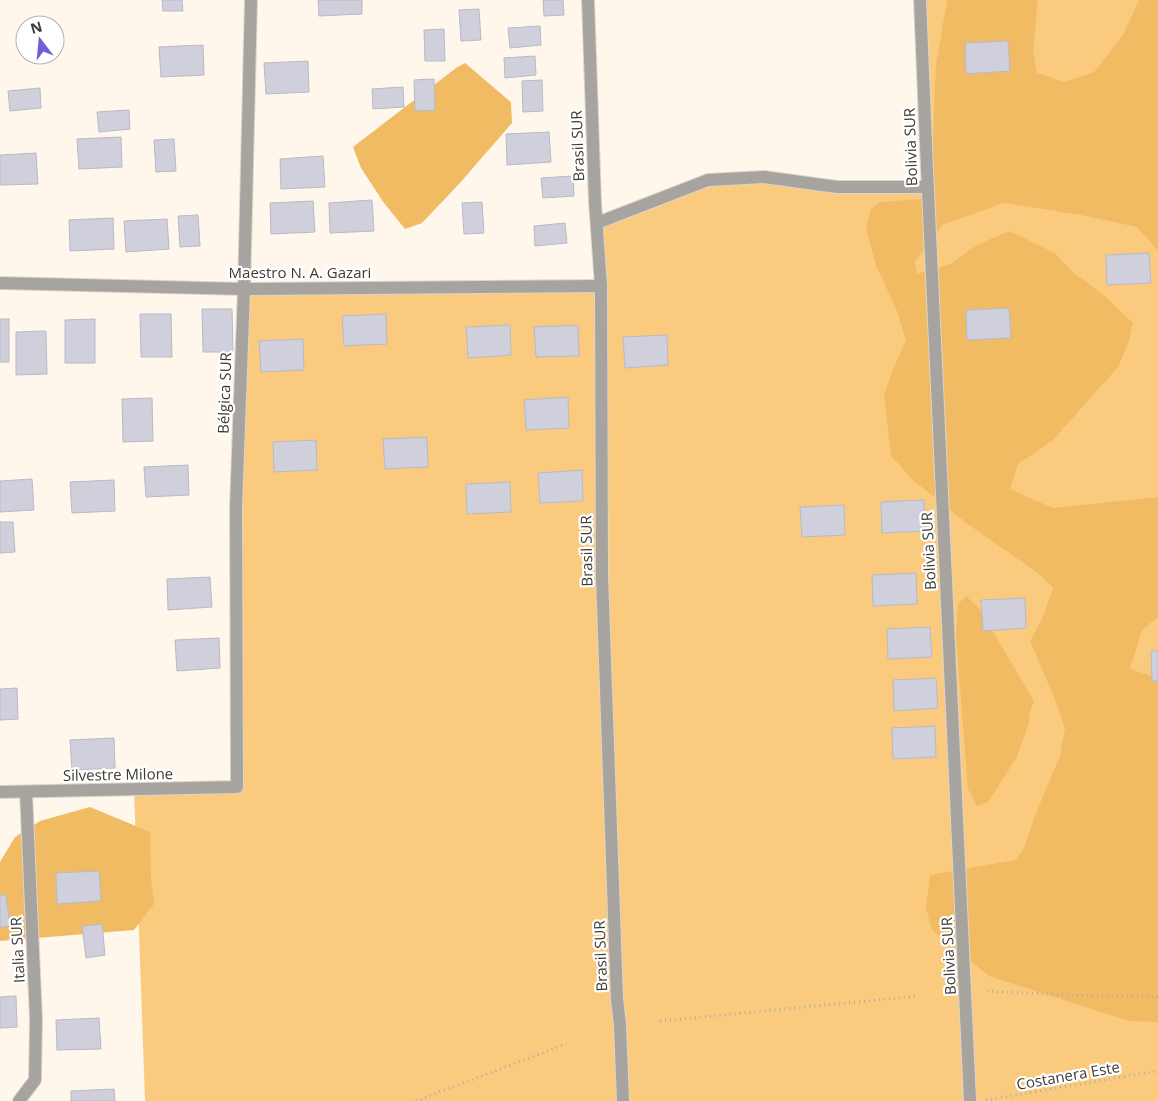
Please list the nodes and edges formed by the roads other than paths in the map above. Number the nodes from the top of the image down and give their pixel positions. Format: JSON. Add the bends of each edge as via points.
{"nodes":[{"id":1,"x":251,"y":0,"type":"edge"},
{"id":2,"x":588,"y":0,"type":"edge"},
{"id":3,"x":920,"y":0,"type":"edge"},
{"id":4,"x":928,"y":187,"type":"junction"},
{"id":5,"x":597,"y":223,"type":"junction"},
{"id":6,"x":0,"y":283,"type":"edge"},
{"id":7,"x":601,"y":286,"type":"junction"},
{"id":8,"x":244,"y":289,"type":"junction"},
{"id":9,"x":237,"y":787,"type":"joint"},
{"id":10,"x":0,"y":792,"type":"edge"},
{"id":11,"x":26,"y":792,"type":"junction"},
{"id":12,"x":19,"y":1101,"type":"edge"},
{"id":13,"x":623,"y":1101,"type":"edge"},
{"id":14,"x":970,"y":1101,"type":"edge"}],
"edges":[{"from":1,"to":8,"type":"street","name":"Bélgica SUR"},
{"from":2,"to":5,"type":"street","name":"Brasil SUR"},
{"from":3,"to":4,"type":"street","name":"Bolivia SUR"},
{"from":4,"to":5,"type":"street","via":[[837,187],[764,177],[708,180]]},
{"from":4,"to":14,"type":"street","name":"Bolivia SUR"},
{"from":5,"to":7,"type":"street","name":"Brasil SUR"},
{"from":6,"to":8,"type":"street","name":"Maestro N. A. Gazari"},
{"from":7,"to":8,"type":"street","name":"Maestro N. A. Gazari"},
{"from":7,"to":13,"type":"street","name":"Brasil SUR","via":[[602,576]]},
{"from":8,"to":9,"type":"street","name":"Bélgica SUR","via":[[236,507]]},
{"from":9,"to":11,"type":"street","name":"Silvestre Milone"},
{"from":10,"to":11,"type":"street","name":"Silvestre Milone"},
{"from":11,"to":12,"type":"street","name":"Italia SUR","via":[[36,1018],[35,1080]]}]}
